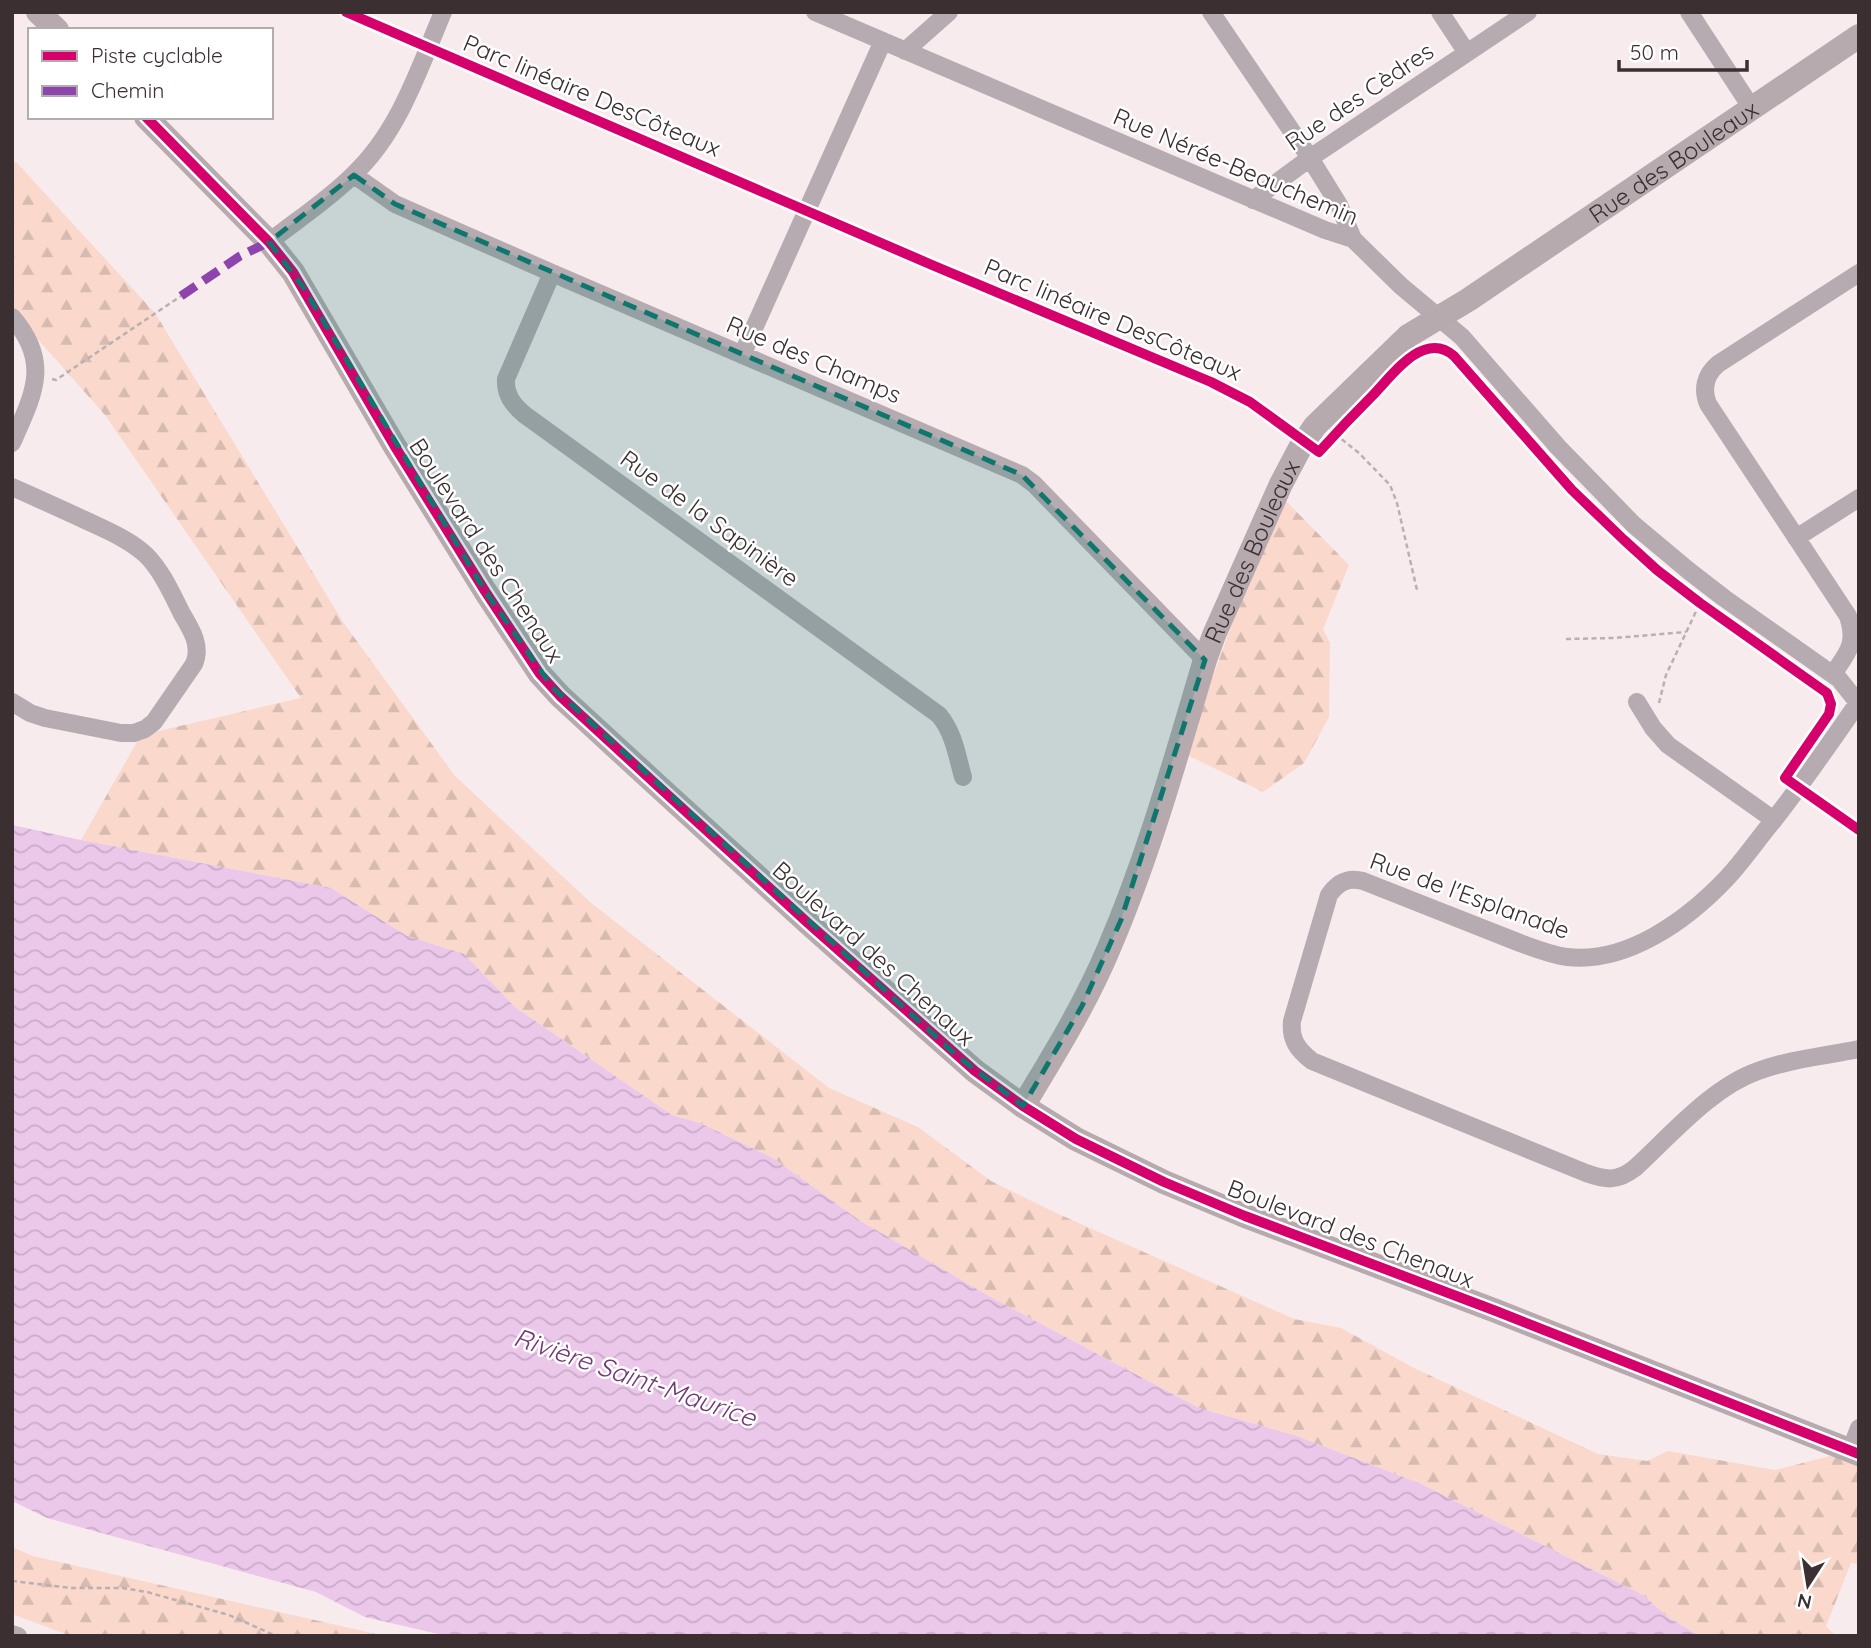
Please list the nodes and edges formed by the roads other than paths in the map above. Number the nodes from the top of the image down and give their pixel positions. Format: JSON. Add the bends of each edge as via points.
{"nodes":[{"id":1,"x":38,"y":12,"type":"edge"},
{"id":2,"x":443,"y":12,"type":"edge"},
{"id":3,"x":815,"y":12,"type":"edge"},
{"id":4,"x":949,"y":12,"type":"edge"},
{"id":5,"x":1210,"y":12,"type":"edge"},
{"id":6,"x":1440,"y":12,"type":"edge"},
{"id":7,"x":1528,"y":12,"type":"edge"},
{"id":8,"x":1689,"y":12,"type":"edge"},
{"id":9,"x":55,"y":28,"type":"edge"},
{"id":10,"x":1859,"y":36,"type":"edge"},
{"id":11,"x":883,"y":41,"type":"junction"},
{"id":12,"x":905,"y":51,"type":"junction"},
{"id":13,"x":1467,"y":53,"type":"junction"},
{"id":14,"x":1751,"y":107,"type":"junction"},
{"id":15,"x":148,"y":119,"type":"edge"},
{"id":16,"x":1310,"y":159,"type":"junction"},
{"id":17,"x":354,"y":175,"type":"junction"},
{"id":18,"x":1253,"y":200,"type":"junction"},
{"id":19,"x":1353,"y":239,"type":"junction"},
{"id":20,"x":269,"y":242,"type":"junction"},
{"id":21,"x":552,"y":273,"type":"junction"},
{"id":22,"x":1859,"y":273,"type":"edge"},
{"id":23,"x":12,"y":317,"type":"edge"},
{"id":24,"x":1438,"y":318,"type":"junction"},
{"id":25,"x":742,"y":355,"type":"junction"},
{"id":26,"x":12,"y":443,"type":"edge"},
{"id":27,"x":12,"y":487,"type":"edge"},
{"id":28,"x":1859,"y":498,"type":"edge"},
{"id":29,"x":1797,"y":538,"type":"junction"},
{"id":30,"x":1205,"y":660,"type":"junction"},
{"id":31,"x":1833,"y":674,"type":"junction"},
{"id":32,"x":12,"y":702,"type":"edge"},
{"id":33,"x":1637,"y":702,"type":"dead end"},
{"id":34,"x":1858,"y":704,"type":"edge"},
{"id":35,"x":963,"y":777,"type":"dead end"},
{"id":36,"x":1773,"y":820,"type":"junction"},
{"id":37,"x":1859,"y":1049,"type":"edge"},
{"id":38,"x":1023,"y":1106,"type":"junction"},
{"id":39,"x":1856,"y":1444,"type":"edge"},
{"id":40,"x":12,"y":1634,"type":"edge"},
{"id":41,"x":18,"y":1636,"type":"edge"}],
"edges":[{"from":1,"to":9,"type":"street"},
{"from":2,"to":17,"type":"street","via":[[397,117]]},
{"from":3,"to":11,"type":"street","name":"Rue Nérée-Beauchemin"},
{"from":4,"to":12,"type":"street"},
{"from":5,"to":16,"type":"street"},
{"from":6,"to":13,"type":"street"},
{"from":7,"to":13,"type":"street","name":"Rue des Cèdres"},
{"from":8,"to":14,"type":"street"},
{"from":10,"to":14,"type":"street","name":"Rue des Bouleaux"},
{"from":11,"to":12,"type":"street","name":"Rue Nérée-Beauchemin"},
{"from":11,"to":25,"type":"street"},
{"from":12,"to":18,"type":"street","name":"Rue Nérée-Beauchemin"},
{"from":13,"to":16,"type":"street","name":"Rue des Cèdres"},
{"from":14,"to":24,"type":"street","name":"Rue des Bouleaux"},
{"from":15,"to":20,"type":"street","name":"Boulevard des Chenaux"},
{"from":16,"to":18,"type":"street","name":"Rue des Cèdres"},
{"from":16,"to":19,"type":"street","via":[[1342,209]]},
{"from":17,"to":20,"type":"street"},
{"from":17,"to":21,"type":"street","name":"Rue des Champs","via":[[395,204]]},
{"from":18,"to":19,"type":"street","name":"Rue Nérée-Beauchemin"},
{"from":19,"to":24,"type":"street","name":"Rue Nérée-Beauchemin"},
{"from":20,"to":38,"type":"street","name":"Boulevard des Chenaux","via":[[303,287],[394,445],[546,681],[948,1048]]},
{"from":21,"to":25,"type":"street","name":"Rue des Champs"},
{"from":21,"to":35,"type":"street","name":"Rue de la Sapinière","via":[[506,379],[507,393],[517,408],[939,715],[951,734]]},
{"from":22,"to":29,"type":"street","via":[[1718,364],[1706,380],[1709,404]]},
{"from":23,"to":26,"type":"street","via":[[32,348],[36,368],[33,394]]},
{"from":24,"to":30,"type":"street","name":"Rue des Bouleaux","via":[[1399,343],[1324,416],[1304,442],[1281,484]]},
{"from":24,"to":31,"type":"street","name":"Rue Nérée-Beauchemin","via":[[1469,344],[1558,447],[1634,525],[1724,598]]},
{"from":25,"to":30,"type":"street","name":"Rue des Champs","via":[[1029,479]]},
{"from":27,"to":32,"type":"street","via":[[113,533],[146,555],[187,622],[197,653],[156,720],[141,731],[121,733],[45,718]]},
{"from":28,"to":29,"type":"street"},
{"from":29,"to":31,"type":"street","via":[[1852,627],[1851,646]]},
{"from":30,"to":38,"type":"street","name":"Rue des Bouleaux","via":[[1121,920],[1082,1006]]},
{"from":31,"to":34,"type":"street","name":"Rue Nérée-Beauchemin"},
{"from":33,"to":36,"type":"street","via":[[1668,745]]},
{"from":34,"to":36,"type":"street","name":"Rue de l'Esplanade"},
{"from":36,"to":37,"type":"street","name":"Rue de l'Esplanade","via":[[1727,878],[1682,918],[1631,947],[1591,957],[1546,952],[1354,878],[1339,883],[1329,895],[1292,1021],[1293,1039],[1304,1054],[1322,1065],[1608,1179],[1635,1168],[1706,1102],[1741,1078],[1772,1066]]},
{"from":38,"to":39,"type":"street","name":"Boulevard des Chenaux","via":[[1098,1152],[1258,1221]]},
{"from":40,"to":41,"type":"street"}]}
